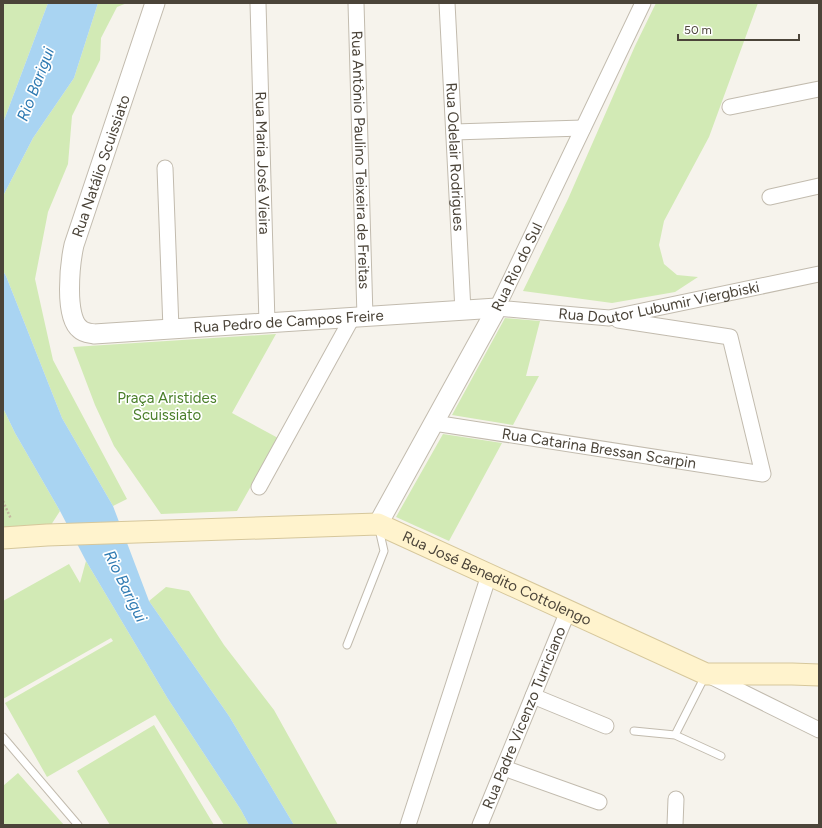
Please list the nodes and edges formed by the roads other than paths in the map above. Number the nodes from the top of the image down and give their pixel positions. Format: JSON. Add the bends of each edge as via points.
{"nodes":[{"id":1,"x":156,"y":3,"type":"edge"},
{"id":2,"x":258,"y":3,"type":"edge"},
{"id":3,"x":356,"y":3,"type":"edge"},
{"id":4,"x":447,"y":3,"type":"edge"},
{"id":5,"x":643,"y":3,"type":"edge"},
{"id":6,"x":819,"y":89,"type":"edge"},
{"id":7,"x":730,"y":107,"type":"dead end"},
{"id":8,"x":583,"y":128,"type":"junction"},
{"id":9,"x":454,"y":132,"type":"junction"},
{"id":10,"x":165,"y":168,"type":"dead end"},
{"id":11,"x":819,"y":186,"type":"edge"},
{"id":12,"x":770,"y":197,"type":"dead end"},
{"id":13,"x":819,"y":274,"type":"edge"},
{"id":14,"x":497,"y":308,"type":"junction"},
{"id":15,"x":463,"y":310,"type":"junction"},
{"id":16,"x":358,"y":317,"type":"junction"},
{"id":17,"x":609,"y":318,"type":"junction"},
{"id":18,"x":267,"y":323,"type":"junction"},
{"id":19,"x":171,"y":329,"type":"junction"},
{"id":20,"x":80,"y":330,"type":"joint"},
{"id":21,"x":434,"y":423,"type":"junction"},
{"id":22,"x":259,"y":487,"type":"dead end"},
{"id":23,"x":378,"y":524,"type":"junction"},
{"id":24,"x":3,"y":538,"type":"edge"},
{"id":25,"x":489,"y":575,"type":"junction"},
{"id":26,"x":568,"y":611,"type":"junction"},
{"id":27,"x":347,"y":645,"type":"dead end"},
{"id":28,"x":706,"y":674,"type":"junction"},
{"id":29,"x":819,"y":675,"type":"edge"},
{"id":30,"x":533,"y":696,"type":"junction"},
{"id":31,"x":606,"y":726,"type":"dead end"},
{"id":32,"x":819,"y":730,"type":"edge"},
{"id":33,"x":634,"y":731,"type":"dead end"},
{"id":34,"x":675,"y":735,"type":"junction"},
{"id":35,"x":3,"y":737,"type":"edge"},
{"id":36,"x":721,"y":756,"type":"dead end"},
{"id":37,"x":504,"y":768,"type":"junction"},
{"id":38,"x":676,"y":799,"type":"dead end"},
{"id":39,"x":599,"y":802,"type":"dead end"},
{"id":40,"x":78,"y":825,"type":"edge"},
{"id":41,"x":408,"y":825,"type":"edge"},
{"id":42,"x":480,"y":825,"type":"edge"},
{"id":43,"x":675,"y":825,"type":"edge"}],
"edges":[{"from":1,"to":20,"type":"street","name":"Rua Natálio Scuissiato","via":[[74,245],[70,265],[70,290],[74,322]]},
{"from":2,"to":18,"type":"street","name":"Rua Maria José Vieira"},
{"from":3,"to":16,"type":"street","name":"Rua Antônio Paulino Teixeira de Freitas"},
{"from":4,"to":9,"type":"street","name":"Rua Odelair Rodrigues"},
{"from":5,"to":8,"type":"street","name":"Rua Rio do Sul"},
{"from":6,"to":7,"type":"street"},
{"from":8,"to":9,"type":"street"},
{"from":8,"to":14,"type":"street","name":"Rua Rio do Sul"},
{"from":9,"to":15,"type":"street","name":"Rua Odelair Rodrigues"},
{"from":10,"to":19,"type":"street"},
{"from":11,"to":12,"type":"street"},
{"from":13,"to":17,"type":"street","name":"Rua Doutor Lubumir Viergbiski"},
{"from":14,"to":15,"type":"street","name":"Rua Pedro de Campos Freire"},
{"from":14,"to":17,"type":"street","name":"Rua Doutor Lubumir Viergbiski"},
{"from":14,"to":21,"type":"street","name":"Rua Rio do Sul"},
{"from":15,"to":16,"type":"street","name":"Rua Pedro de Campos Freire"},
{"from":16,"to":18,"type":"street","name":"Rua Pedro de Campos Freire"},
{"from":16,"to":22,"type":"street"},
{"from":17,"to":21,"type":"street","name":"Rua Catarina Bressan Scarpin","via":[[730,337],[763,474]]},
{"from":18,"to":19,"type":"street","name":"Rua Pedro de Campos Freire"},
{"from":19,"to":20,"type":"street","name":"Rua Pedro de Campos Freire","via":[[94,334]]},
{"from":21,"to":23,"type":"street","name":"Rua Rio do Sul"},
{"from":23,"to":24,"type":"main road","name":"Rua José Benedito Cottolengo"},
{"from":23,"to":25,"type":"main road","name":"Rua José Benedito Cottolengo"},
{"from":23,"to":27,"type":"lane","via":[[384,551]]},
{"from":25,"to":26,"type":"main road","name":"Rua José Benedito Cottolengo"},
{"from":25,"to":41,"type":"street"},
{"from":26,"to":28,"type":"main road","name":"Rua José Benedito Cottolengo"},
{"from":26,"to":30,"type":"street","name":"Rua Padre Vicenzo Turriciano"},
{"from":28,"to":29,"type":"main road","name":"Rua José Benedito Cottolengo"},
{"from":28,"to":32,"type":"street"},
{"from":28,"to":34,"type":"lane"},
{"from":30,"to":31,"type":"street"},
{"from":30,"to":37,"type":"street","name":"Rua Padre Vicenzo Turriciano"},
{"from":33,"to":34,"type":"lane"},
{"from":34,"to":36,"type":"lane"},
{"from":35,"to":40,"type":"lane"},
{"from":37,"to":39,"type":"street"},
{"from":37,"to":42,"type":"street","name":"Rua Padre Vicenzo Turriciano"},
{"from":38,"to":43,"type":"street"}]}
